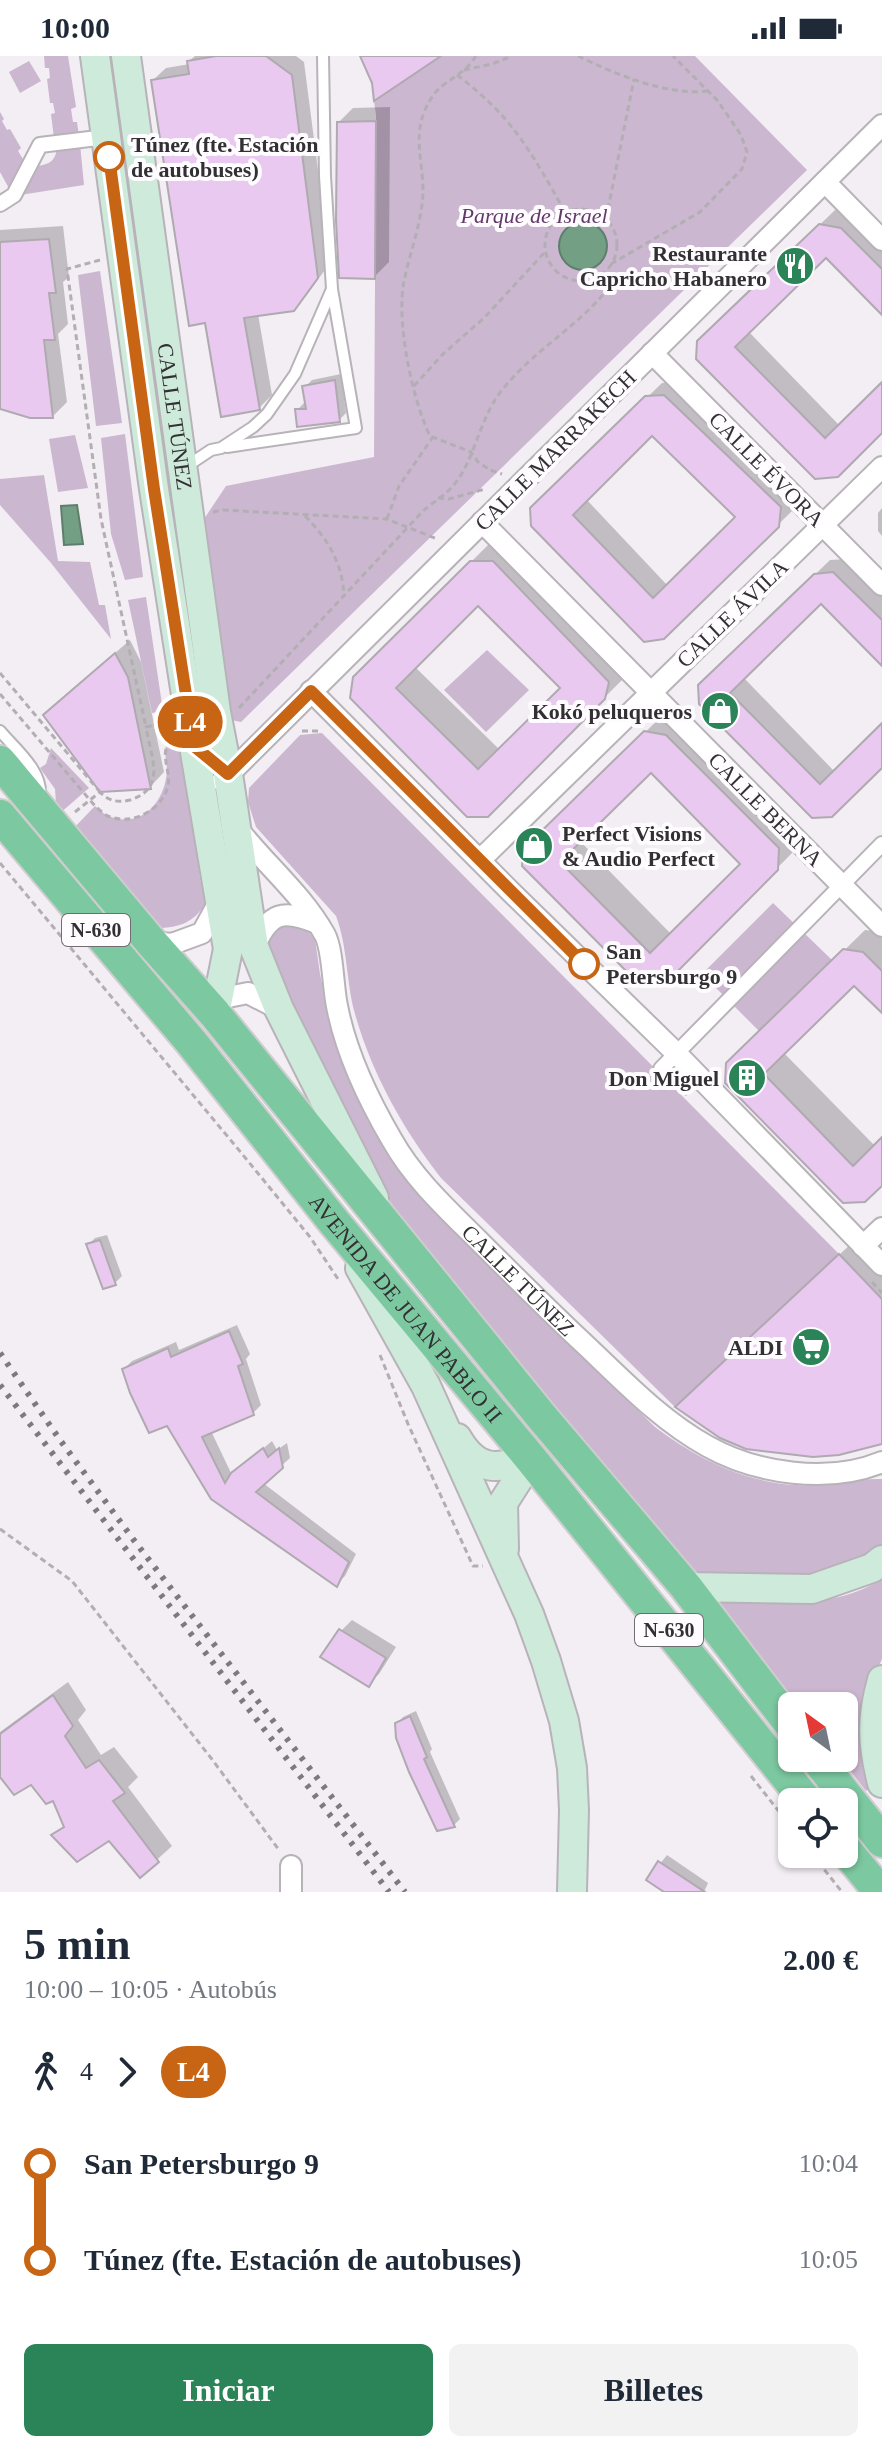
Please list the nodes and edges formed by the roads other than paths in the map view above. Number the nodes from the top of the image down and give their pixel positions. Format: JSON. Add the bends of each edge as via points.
{"nodes":[{"id":1,"x":323,"y":56,"type":"edge"},
{"id":2,"x":126,"y":57,"type":"edge"},
{"id":3,"x":95,"y":59,"type":"edge"},
{"id":4,"x":882,"y":125,"type":"edge"},
{"id":5,"x":106,"y":137,"type":"junction"},
{"id":6,"x":825,"y":182,"type":"junction"},
{"id":7,"x":0,"y":204,"type":"edge"},
{"id":8,"x":882,"y":240,"type":"edge"},
{"id":9,"x":332,"y":289,"type":"junction"},
{"id":10,"x":652,"y":353,"type":"junction"},
{"id":11,"x":221,"y":448,"type":"junction"},
{"id":12,"x":882,"y":467,"type":"edge"},
{"id":13,"x":182,"y":470,"type":"junction"},
{"id":14,"x":154,"y":489,"type":"junction"},
{"id":15,"x":482,"y":522,"type":"junction"},
{"id":16,"x":823,"y":525,"type":"junction"},
{"id":17,"x":882,"y":585,"type":"edge"},
{"id":18,"x":311,"y":691,"type":"junction"},
{"id":19,"x":651,"y":693,"type":"junction"},
{"id":20,"x":203,"y":715,"type":"junction"},
{"id":21,"x":0,"y":731,"type":"edge"},
{"id":22,"x":194,"y":746,"type":"junction"},
{"id":23,"x":0,"y":762,"type":"edge"},
{"id":24,"x":228,"y":774,"type":"junction"},
{"id":25,"x":205,"y":812,"type":"junction"},
{"id":26,"x":0,"y":816,"type":"edge"},
{"id":27,"x":47,"y":818,"type":"junction"},
{"id":28,"x":234,"y":825,"type":"junction"},
{"id":29,"x":882,"y":844,"type":"edge"},
{"id":30,"x":480,"y":860,"type":"junction"},
{"id":31,"x":841,"y":885,"type":"junction"},
{"id":32,"x":219,"y":902,"type":"junction"},
{"id":33,"x":317,"y":923,"type":"junction"},
{"id":34,"x":882,"y":926,"type":"edge"},
{"id":35,"x":151,"y":942,"type":"junction"},
{"id":36,"x":254,"y":947,"type":"junction"},
{"id":37,"x":217,"y":1006,"type":"junction"},
{"id":38,"x":279,"y":1009,"type":"junction"},
{"id":39,"x":192,"y":1043,"type":"junction"},
{"id":40,"x":676,"y":1053,"type":"junction"},
{"id":41,"x":661,"y":1069,"type":"road end"},
{"id":42,"x":334,"y":1222,"type":"junction"},
{"id":43,"x":389,"y":1227,"type":"junction"},
{"id":44,"x":882,"y":1228,"type":"edge"},
{"id":45,"x":863,"y":1246,"type":"junction"},
{"id":46,"x":873,"y":1269,"type":"edge"},
{"id":47,"x":426,"y":1386,"type":"junction"},
{"id":48,"x":541,"y":1416,"type":"junction"},
{"id":49,"x":531,"y":1459,"type":"junction"},
{"id":50,"x":878,"y":1466,"type":"edge"},
{"id":51,"x":882,"y":1560,"type":"edge"},
{"id":52,"x":504,"y":1562,"type":"junction"},
{"id":53,"x":686,"y":1587,"type":"junction"},
{"id":54,"x":882,"y":1680,"type":"edge"},
{"id":55,"x":778,"y":1708,"type":"edge"},
{"id":56,"x":827,"y":1772,"type":"edge"},
{"id":57,"x":882,"y":1783,"type":"edge"},
{"id":58,"x":796,"y":1788,"type":"edge"},
{"id":59,"x":882,"y":1841,"type":"edge"},
{"id":60,"x":858,"y":1865,"type":"edge"},
{"id":61,"x":291,"y":1866,"type":"road end"},
{"id":62,"x":291,"y":1892,"type":"edge"},
{"id":63,"x":572,"y":1892,"type":"edge"},
{"id":64,"x":880,"y":1892,"type":"edge"}],
"edges":[{"from":1,"to":9,"type":"lane"},
{"from":2,"to":3,"type":"street","name":"CALLE TÚNEZ"},
{"from":2,"to":13,"type":"main road","name":"CALLE TÚNEZ"},
{"from":3,"to":5,"type":"main road","name":"CALLE TÚNEZ"},
{"from":4,"to":6,"type":"street","name":"CALLE MARRAKECH"},
{"from":5,"to":7,"type":"street","via":[[40,145],[14,195]]},
{"from":5,"to":14,"type":"main road","name":"CALLE TÚNEZ"},
{"from":6,"to":8,"type":"street"},
{"from":6,"to":10,"type":"street","name":"CALLE MARRAKECH"},
{"from":9,"to":11,"type":"lane","via":[[295,374],[267,414]]},
{"from":9,"to":11,"type":"lane","via":[[356,428]]},
{"from":10,"to":15,"type":"street","name":"CALLE MARRAKECH"},
{"from":10,"to":16,"type":"street","name":"CALLE ÉVORA"},
{"from":11,"to":13,"type":"lane"},
{"from":12,"to":16,"type":"street","name":"CALLE ÁVILA"},
{"from":13,"to":14,"type":"street"},
{"from":13,"to":20,"type":"main road","name":"CALLE TÚNEZ"},
{"from":14,"to":20,"type":"main road","name":"CALLE TÚNEZ"},
{"from":15,"to":18,"type":"street","name":"CALLE MARRAKECH"},
{"from":15,"to":19,"type":"street","name":"CALLE BERNA"},
{"from":16,"to":17,"type":"street","name":"CALLE ÉVORA"},
{"from":16,"to":19,"type":"street","name":"CALLE ÁVILA"},
{"from":18,"to":24,"type":"street","name":"CALLE MARRAKECH"},
{"from":18,"to":30,"type":"street"},
{"from":19,"to":30,"type":"street","name":"CALLE ÁVILA"},
{"from":19,"to":31,"type":"street","name":"CALLE BERNA"},
{"from":20,"to":22,"type":"main road","name":"CALLE TÚNEZ"},
{"from":20,"to":24,"type":"main road","name":"CALLE TÚNEZ"},
{"from":21,"to":27,"type":"lane","via":[[38,777]]},
{"from":22,"to":24,"type":"street"},
{"from":22,"to":25,"type":"main road","name":"CALLE TÚNEZ"},
{"from":23,"to":27,"type":"highway","name":"AVENIDA DE JUAN PABLO II","number":"N-630"},
{"from":24,"to":25,"type":"street","via":[[212,792]]},
{"from":24,"to":28,"type":"main road","name":"CALLE TÚNEZ"},
{"from":25,"to":32,"type":"main road","name":"CALLE TÚNEZ"},
{"from":26,"to":39,"type":"highway","name":"AVENIDA DE JUAN PABLO II","number":"N-630"},
{"from":27,"to":35,"type":"highway","name":"AVENIDA DE JUAN PABLO II","number":"N-630"},
{"from":28,"to":33,"type":"street","name":"CALLE TÚNEZ","via":[[304,900]]},
{"from":28,"to":36,"type":"main road","name":"CALLE TÚNEZ"},
{"from":29,"to":31,"type":"street"},
{"from":30,"to":40,"type":"street"},
{"from":31,"to":34,"type":"street","name":"CALLE BERNA"},
{"from":31,"to":40,"type":"street"},
{"from":32,"to":35,"type":"street","via":[[202,933],[172,944]]},
{"from":32,"to":37,"type":"main road","name":"CALLE TÚNEZ","via":[[228,949]]},
{"from":33,"to":36,"type":"street","via":[[279,916],[264,924]]},
{"from":33,"to":50,"type":"street","name":"CALLE TÚNEZ","via":[[327,938],[347,1043],[393,1143],[434,1196],[540,1302],[663,1417],[709,1447],[769,1470],[830,1475]]},
{"from":35,"to":37,"type":"highway","name":"AVENIDA DE JUAN PABLO II","number":"N-630"},
{"from":36,"to":38,"type":"main road","name":"CALLE TÚNEZ"},
{"from":37,"to":38,"type":"street","via":[[248,993]]},
{"from":37,"to":39,"type":"highway"},
{"from":37,"to":43,"type":"highway","name":"AVENIDA DE JUAN PABLO II","number":"N-630"},
{"from":38,"to":43,"type":"main road","name":"CALLE TÚNEZ"},
{"from":39,"to":42,"type":"highway","name":"AVENIDA DE JUAN PABLO II","number":"N-630"},
{"from":40,"to":41,"type":"street"},
{"from":40,"to":45,"type":"street"},
{"from":42,"to":47,"type":"main road"},
{"from":42,"to":49,"type":"highway","name":"AVENIDA DE JUAN PABLO II","number":"N-630"},
{"from":43,"to":48,"type":"highway","name":"AVENIDA DE JUAN PABLO II","number":"N-630"},
{"from":44,"to":45,"type":"street"},
{"from":45,"to":46,"type":"street"},
{"from":47,"to":49,"type":"main road","via":[[471,1458],[489,1467]]},
{"from":47,"to":52,"type":"main road"},
{"from":48,"to":49,"type":"highway"},
{"from":48,"to":53,"type":"highway","name":"AVENIDA DE JUAN PABLO II","number":"N-630"},
{"from":49,"to":52,"type":"main road","via":[[503,1503]]},
{"from":49,"to":58,"type":"highway","name":"AVENIDA DE JUAN PABLO II","number":"N-630"},
{"from":51,"to":53,"type":"main road","via":[[812,1589]]},
{"from":52,"to":63,"type":"main road","via":[[529,1614],[569,1744]]},
{"from":53,"to":55,"type":"highway","name":"AVENIDA DE JUAN PABLO II","number":"N-630"},
{"from":54,"to":57,"type":"main road","via":[[872,1736]]},
{"from":56,"to":59,"type":"highway"},
{"from":60,"to":64,"type":"highway"},
{"from":61,"to":62,"type":"street"}]}
